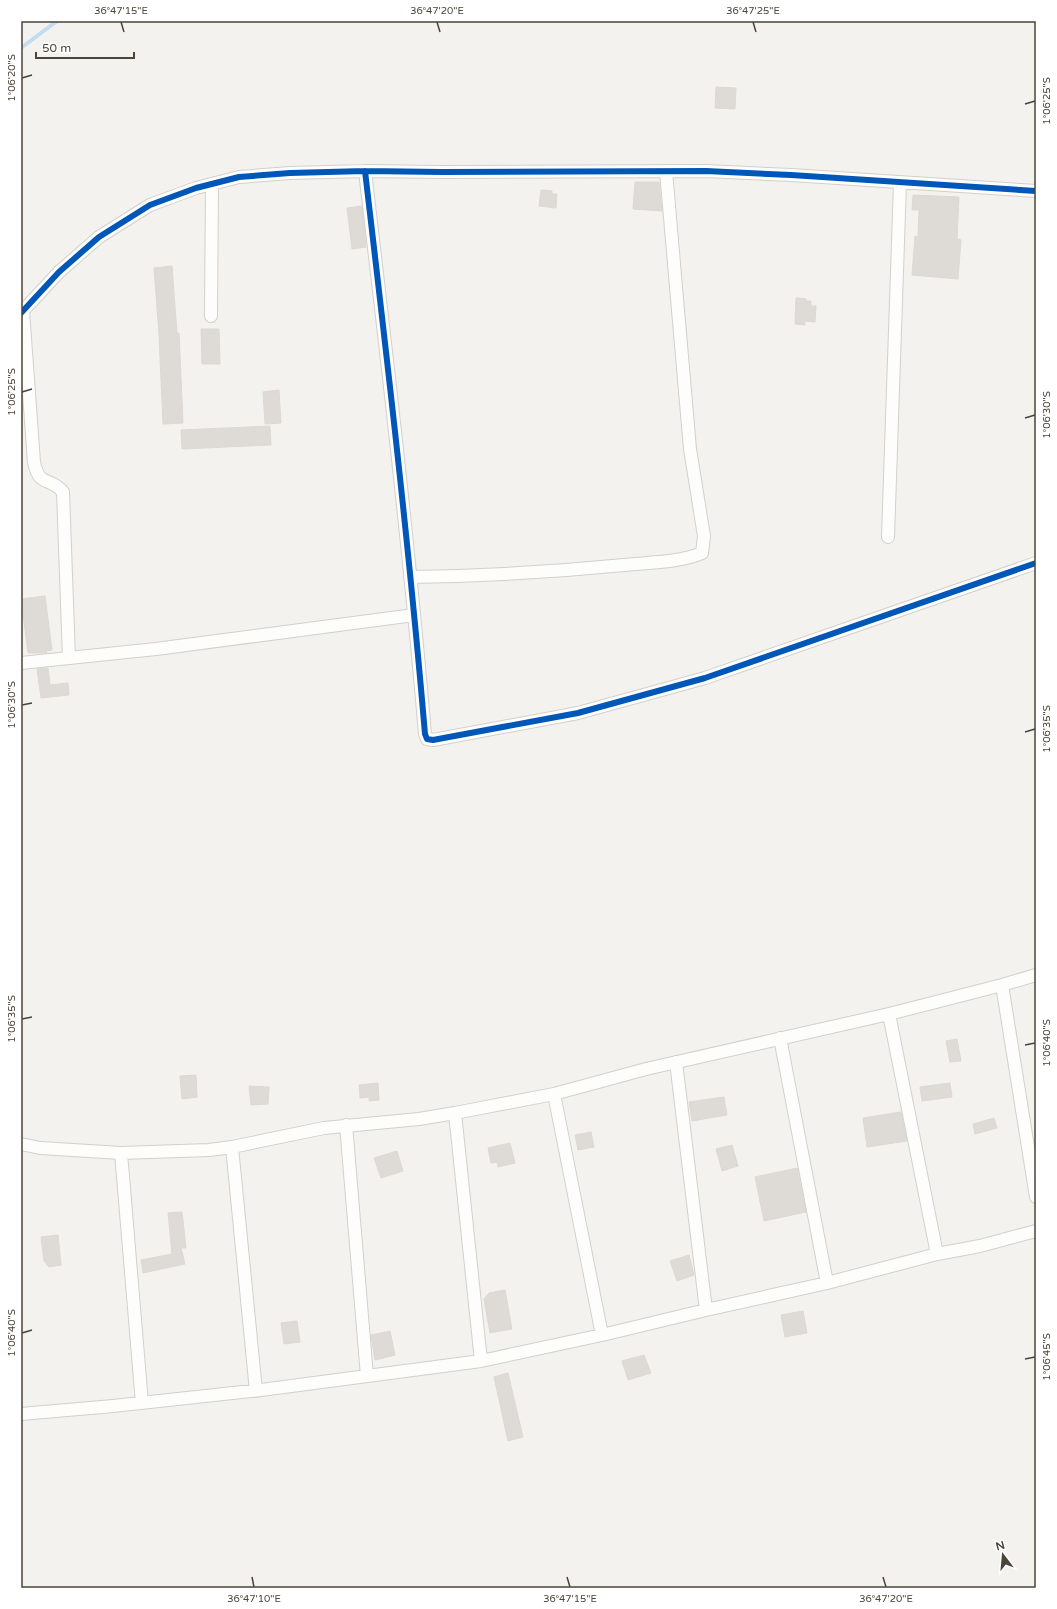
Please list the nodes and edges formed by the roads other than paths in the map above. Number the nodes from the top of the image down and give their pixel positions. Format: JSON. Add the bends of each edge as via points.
{"nodes":[{"id":1,"x":365,"y":171,"type":"junction"},
{"id":2,"x":666,"y":171,"type":"junction"},
{"id":3,"x":900,"y":183,"type":"junction"},
{"id":4,"x":212,"y":184,"type":"junction"},
{"id":5,"x":1036,"y":191,"type":"edge"},
{"id":6,"x":22,"y":312,"type":"edge"},
{"id":7,"x":211,"y":316,"type":"dead end"},
{"id":8,"x":888,"y":537,"type":"dead end"},
{"id":9,"x":1036,"y":563,"type":"edge"},
{"id":10,"x":410,"y":577,"type":"junction"},
{"id":11,"x":414,"y":615,"type":"junction"},
{"id":12,"x":69,"y":658,"type":"junction"},
{"id":13,"x":21,"y":663,"type":"edge"},
{"id":14,"x":1036,"y":975,"type":"edge"},
{"id":15,"x":1002,"y":985,"type":"junction"},
{"id":16,"x":889,"y":1014,"type":"junction"},
{"id":17,"x":780,"y":1038,"type":"junction"},
{"id":18,"x":676,"y":1062,"type":"junction"},
{"id":19,"x":554,"y":1094,"type":"junction"},
{"id":20,"x":455,"y":1113,"type":"junction"},
{"id":21,"x":346,"y":1125,"type":"junction"},
{"id":22,"x":21,"y":1144,"type":"edge"},
{"id":23,"x":232,"y":1147,"type":"junction"},
{"id":24,"x":121,"y":1154,"type":"junction"},
{"id":25,"x":1036,"y":1197,"type":"edge"},
{"id":26,"x":1036,"y":1231,"type":"edge"},
{"id":27,"x":937,"y":1254,"type":"junction"},
{"id":28,"x":827,"y":1283,"type":"junction"},
{"id":29,"x":706,"y":1310,"type":"junction"},
{"id":30,"x":602,"y":1336,"type":"junction"},
{"id":31,"x":481,"y":1361,"type":"junction"},
{"id":32,"x":367,"y":1376,"type":"junction"},
{"id":33,"x":256,"y":1391,"type":"junction"},
{"id":34,"x":142,"y":1403,"type":"junction"},
{"id":35,"x":21,"y":1414,"type":"edge"}],
"edges":[{"from":1,"to":2,"type":"street"},
{"from":1,"to":4,"type":"street","via":[[239,177]]},
{"from":1,"to":10,"type":"street"},
{"from":2,"to":3,"type":"street","via":[[706,171]]},
{"from":2,"to":10,"type":"street","via":[[690,449],[704,536],[702,553],[688,559],[610,566]]},
{"from":3,"to":5,"type":"street"},
{"from":3,"to":8,"type":"street"},
{"from":4,"to":6,"type":"street","via":[[150,205],[99,237],[59,272]]},
{"from":4,"to":7,"type":"street"},
{"from":6,"to":12,"type":"street","via":[[36,472],[42,480],[58,485],[63,492]]},
{"from":9,"to":11,"type":"street","via":[[705,678],[578,713],[434,740],[427,739],[425,734]]},
{"from":10,"to":11,"type":"street"},
{"from":11,"to":12,"type":"street"},
{"from":12,"to":13,"type":"street"},
{"from":14,"to":15,"type":"street"},
{"from":15,"to":16,"type":"street"},
{"from":15,"to":25,"type":"street"},
{"from":16,"to":17,"type":"street"},
{"from":16,"to":27,"type":"street"},
{"from":17,"to":18,"type":"street"},
{"from":17,"to":28,"type":"street"},
{"from":18,"to":19,"type":"street"},
{"from":18,"to":29,"type":"street"},
{"from":19,"to":20,"type":"street"},
{"from":19,"to":30,"type":"street"},
{"from":20,"to":21,"type":"street","via":[[419,1119]]},
{"from":20,"to":31,"type":"street"},
{"from":21,"to":23,"type":"street"},
{"from":21,"to":32,"type":"street"},
{"from":22,"to":24,"type":"street","via":[[40,1148]]},
{"from":23,"to":24,"type":"street"},
{"from":23,"to":33,"type":"street"},
{"from":24,"to":34,"type":"street"},
{"from":26,"to":27,"type":"street"},
{"from":27,"to":28,"type":"street"},
{"from":28,"to":29,"type":"street"},
{"from":29,"to":30,"type":"street"},
{"from":30,"to":31,"type":"street"},
{"from":31,"to":32,"type":"street"},
{"from":32,"to":33,"type":"street"},
{"from":33,"to":34,"type":"street"},
{"from":34,"to":35,"type":"street"}]}
